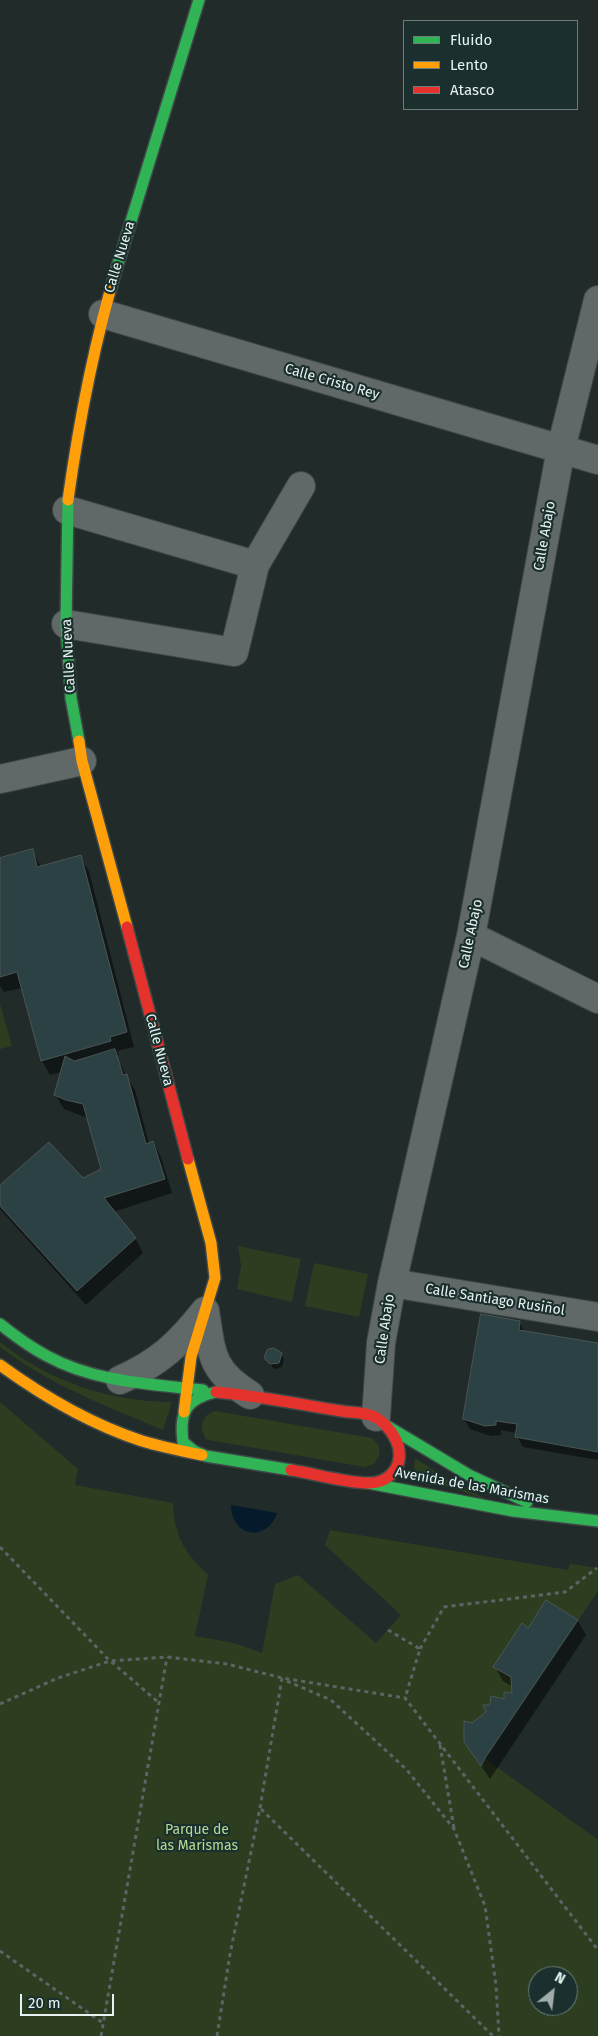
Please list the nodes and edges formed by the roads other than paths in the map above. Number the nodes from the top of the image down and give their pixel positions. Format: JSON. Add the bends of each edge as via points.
{"nodes":[{"id":1,"x":199,"y":0,"type":"edge"},
{"id":2,"x":598,"y":300,"type":"edge"},
{"id":3,"x":102,"y":314,"type":"junction"},
{"id":4,"x":561,"y":449,"type":"junction"},
{"id":5,"x":598,"y":460,"type":"edge"},
{"id":6,"x":301,"y":486,"type":"dead end"},
{"id":7,"x":67,"y":510,"type":"junction"},
{"id":8,"x":255,"y":564,"type":"junction"},
{"id":9,"x":66,"y":624,"type":"junction"},
{"id":10,"x":82,"y":761,"type":"junction"},
{"id":11,"x":0,"y":779,"type":"edge"},
{"id":12,"x":471,"y":936,"type":"junction"},
{"id":13,"x":598,"y":999,"type":"edge"},
{"id":14,"x":392,"y":1283,"type":"junction"},
{"id":15,"x":205,"y":1311,"type":"junction"},
{"id":16,"x":598,"y":1317,"type":"edge"},
{"id":17,"x":0,"y":1324,"type":"edge"},
{"id":18,"x":0,"y":1364,"type":"edge"},
{"id":19,"x":120,"y":1380,"type":"junction"},
{"id":20,"x":186,"y":1388,"type":"junction"},
{"id":21,"x":216,"y":1392,"type":"junction"},
{"id":22,"x":250,"y":1395,"type":"junction"},
{"id":23,"x":184,"y":1412,"type":"junction"},
{"id":24,"x":382,"y":1422,"type":"junction"},
{"id":25,"x":206,"y":1456,"type":"junction"},
{"id":26,"x":368,"y":1483,"type":"junction"},
{"id":27,"x":571,"y":1517,"type":"junction"},
{"id":28,"x":598,"y":1521,"type":"edge"}],
"edges":[{"from":1,"to":3,"type":"street","name":"Calle Nueva"},
{"from":2,"to":4,"type":"street","name":"Calle Abajo"},
{"from":3,"to":4,"type":"street","name":"Calle Cristo Rey"},
{"from":3,"to":7,"type":"street","name":"Calle Nueva","via":[[75,450]]},
{"from":4,"to":5,"type":"street","name":"Calle Cristo Rey"},
{"from":4,"to":12,"type":"street","name":"Calle Abajo"},
{"from":6,"to":8,"type":"street"},
{"from":7,"to":8,"type":"street"},
{"from":7,"to":9,"type":"street","name":"Calle Nueva"},
{"from":8,"to":9,"type":"street","via":[[234,652]]},
{"from":9,"to":10,"type":"street","name":"Calle Nueva","via":[[71,698]]},
{"from":10,"to":11,"type":"street"},
{"from":10,"to":15,"type":"street","name":"Calle Nueva","via":[[211,1243],[215,1278]]},
{"from":12,"to":13,"type":"street"},
{"from":12,"to":14,"type":"street","name":"Calle Abajo"},
{"from":14,"to":16,"type":"street","name":"Calle Santiago Rusiñol"},
{"from":14,"to":24,"type":"street","name":"Calle Abajo","via":[[381,1343]]},
{"from":15,"to":19,"type":"street","name":"Calle Nueva","via":[[164,1356]]},
{"from":15,"to":20,"type":"street","name":"Calle Nueva","via":[[191,1357]]},
{"from":15,"to":22,"type":"street","name":"Calle Nueva","via":[[219,1367],[232,1384]]},
{"from":17,"to":19,"type":"street","via":[[56,1362],[82,1372]]},
{"from":18,"to":25,"type":"street","via":[[54,1402],[98,1424],[135,1439]]},
{"from":19,"to":20,"type":"street"},
{"from":20,"to":21,"type":"street"},
{"from":20,"to":23,"type":"street","name":"Calle Nueva"},
{"from":21,"to":22,"type":"street"},
{"from":21,"to":23,"type":"street","via":[[196,1398]]},
{"from":22,"to":24,"type":"street"},
{"from":23,"to":25,"type":"street","name":"Calle Nueva","via":[[181,1422],[184,1442]]},
{"from":24,"to":26,"type":"street","via":[[398,1443],[400,1462],[385,1479]]},
{"from":24,"to":27,"type":"street","name":"Avenida de las Marismas","via":[[500,1491]]},
{"from":25,"to":26,"type":"street","name":"Avenida de las Marismas"},
{"from":26,"to":27,"type":"street","name":"Avenida de las Marismas","via":[[513,1511]]},
{"from":27,"to":28,"type":"street","name":"Avenida de las Marismas"}]}
